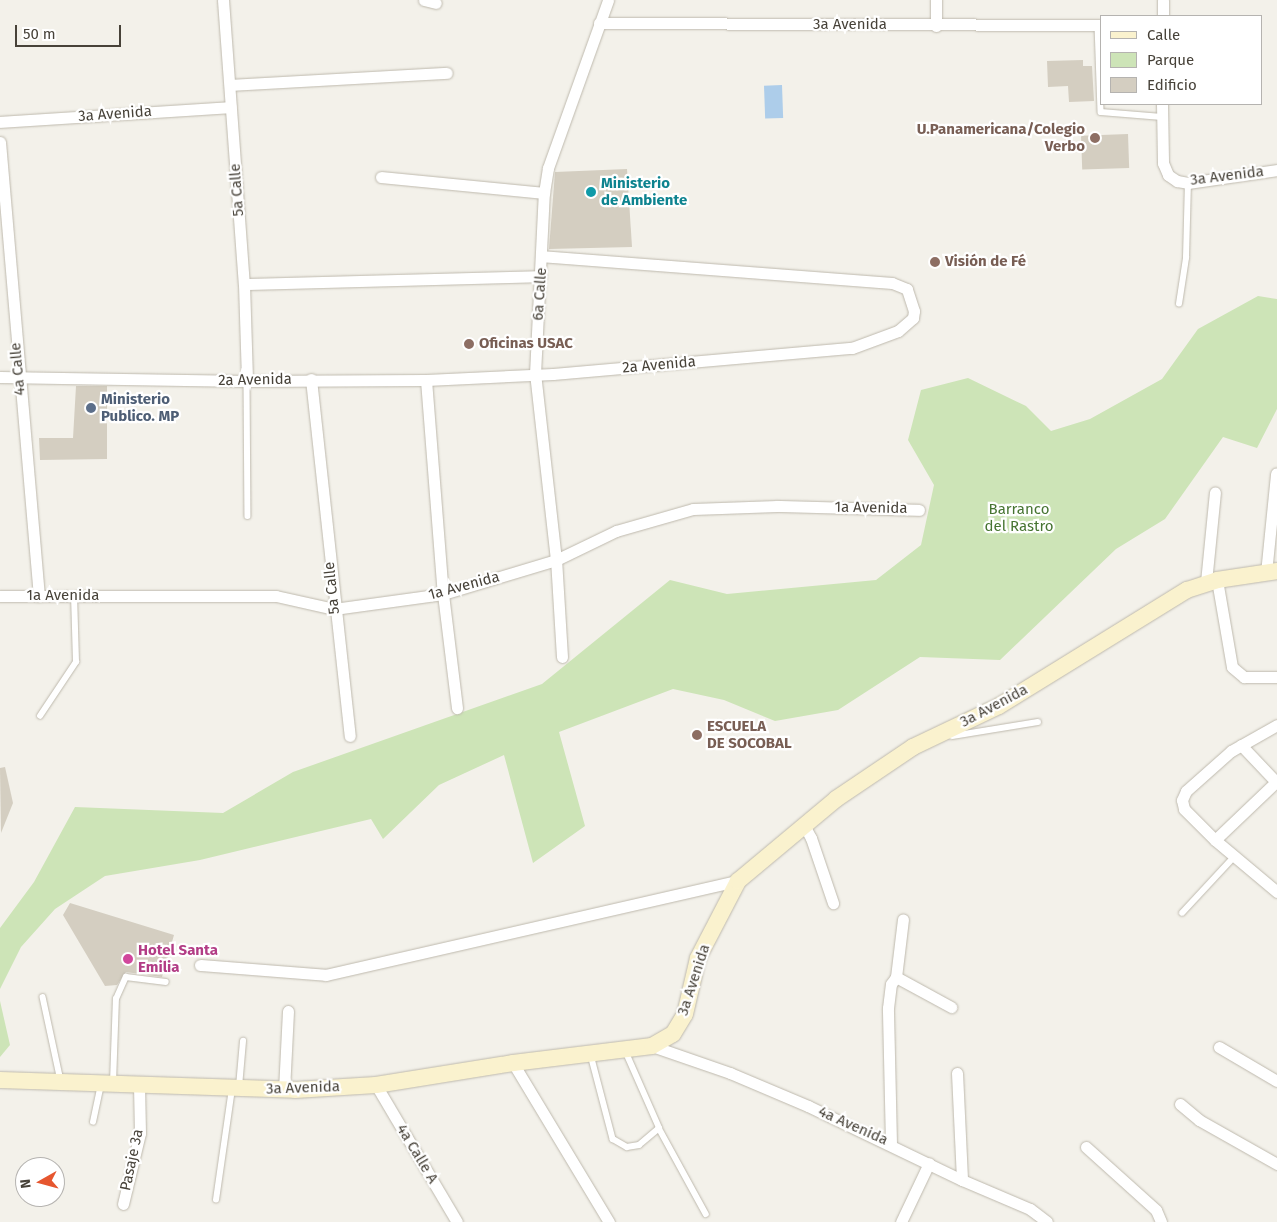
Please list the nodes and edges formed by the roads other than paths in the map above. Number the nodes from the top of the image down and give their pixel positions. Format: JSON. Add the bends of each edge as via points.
{"nodes":[{"id":1,"x":223,"y":0,"type":"edge"},
{"id":2,"x":424,"y":0,"type":"edge"},
{"id":3,"x":608,"y":0,"type":"edge"},
{"id":4,"x":936,"y":0,"type":"edge"},
{"id":5,"x":1163,"y":0,"type":"edge"},
{"id":6,"x":436,"y":3,"type":"dead end"},
{"id":7,"x":1163,"y":15,"type":"edge"},
{"id":8,"x":599,"y":24,"type":"junction"},
{"id":9,"x":1099,"y":25,"type":"edge"},
{"id":10,"x":936,"y":26,"type":"junction"},
{"id":11,"x":1100,"y":68,"type":"edge"},
{"id":12,"x":447,"y":73,"type":"dead end"},
{"id":13,"x":230,"y":85,"type":"junction"},
{"id":14,"x":1101,"y":105,"type":"edge"},
{"id":15,"x":1162,"y":105,"type":"edge"},
{"id":16,"x":231,"y":107,"type":"junction"},
{"id":17,"x":1162,"y":117,"type":"junction"},
{"id":18,"x":0,"y":122,"type":"edge"},
{"id":19,"x":0,"y":142,"type":"edge"},
{"id":20,"x":1277,"y":170,"type":"edge"},
{"id":21,"x":381,"y":177,"type":"dead end"},
{"id":22,"x":1182,"y":182,"type":"junction"},
{"id":23,"x":544,"y":193,"type":"junction"},
{"id":24,"x":543,"y":256,"type":"junction"},
{"id":25,"x":541,"y":276,"type":"junction"},
{"id":26,"x":244,"y":284,"type":"junction"},
{"id":27,"x":1180,"y":304,"type":"dead end"},
{"id":28,"x":535,"y":374,"type":"junction"},
{"id":29,"x":0,"y":377,"type":"edge"},
{"id":30,"x":18,"y":377,"type":"junction"},
{"id":31,"x":311,"y":379,"type":"junction"},
{"id":32,"x":426,"y":380,"type":"junction"},
{"id":33,"x":247,"y":381,"type":"junction"},
{"id":34,"x":1276,"y":474,"type":"edge"},
{"id":35,"x":1215,"y":492,"type":"dead end"},
{"id":36,"x":919,"y":510,"type":"dead end"},
{"id":37,"x":248,"y":516,"type":"dead end"},
{"id":38,"x":556,"y":560,"type":"junction"},
{"id":39,"x":1272,"y":572,"type":"edge"},
{"id":40,"x":1211,"y":581,"type":"junction"},
{"id":41,"x":443,"y":594,"type":"junction"},
{"id":42,"x":0,"y":596,"type":"edge"},
{"id":43,"x":39,"y":596,"type":"junction"},
{"id":44,"x":74,"y":596,"type":"junction"},
{"id":45,"x":334,"y":609,"type":"junction"},
{"id":46,"x":562,"y":657,"type":"dead end"},
{"id":47,"x":1277,"y":677,"type":"edge"},
{"id":48,"x":457,"y":708,"type":"dead end"},
{"id":49,"x":40,"y":716,"type":"dead end"},
{"id":50,"x":1038,"y":722,"type":"dead end"},
{"id":51,"x":1277,"y":725,"type":"edge"},
{"id":52,"x":350,"y":736,"type":"dead end"},
{"id":53,"x":930,"y":739,"type":"junction"},
{"id":54,"x":1241,"y":745,"type":"junction"},
{"id":55,"x":1277,"y":782,"type":"edge"},
{"id":56,"x":804,"y":825,"type":"junction"},
{"id":57,"x":1215,"y":840,"type":"junction"},
{"id":58,"x":1236,"y":856,"type":"junction"},
{"id":59,"x":738,"y":881,"type":"junction"},
{"id":60,"x":1277,"y":892,"type":"edge"},
{"id":61,"x":833,"y":903,"type":"dead end"},
{"id":62,"x":1182,"y":913,"type":"dead end"},
{"id":63,"x":903,"y":919,"type":"dead end"},
{"id":64,"x":200,"y":965,"type":"dead end"},
{"id":65,"x":896,"y":978,"type":"junction"},
{"id":66,"x":166,"y":982,"type":"dead end"},
{"id":67,"x":43,"y":997,"type":"dead end"},
{"id":68,"x":951,"y":1007,"type":"dead end"},
{"id":69,"x":288,"y":1011,"type":"dead end"},
{"id":70,"x":243,"y":1041,"type":"dead end"},
{"id":71,"x":652,"y":1046,"type":"junction"},
{"id":72,"x":1220,"y":1047,"type":"dead end"},
{"id":73,"x":624,"y":1049,"type":"junction"},
{"id":74,"x":591,"y":1052,"type":"junction"},
{"id":75,"x":513,"y":1063,"type":"junction"},
{"id":76,"x":957,"y":1073,"type":"dead end"},
{"id":77,"x":0,"y":1080,"type":"edge"},
{"id":78,"x":1277,"y":1081,"type":"edge"},
{"id":79,"x":61,"y":1083,"type":"junction"},
{"id":80,"x":107,"y":1085,"type":"junction"},
{"id":81,"x":376,"y":1085,"type":"junction"},
{"id":82,"x":139,"y":1086,"type":"junction"},
{"id":83,"x":235,"y":1089,"type":"junction"},
{"id":84,"x":284,"y":1090,"type":"junction"},
{"id":85,"x":1180,"y":1104,"type":"dead end"},
{"id":86,"x":93,"y":1122,"type":"dead end"},
{"id":87,"x":659,"y":1128,"type":"junction"},
{"id":88,"x":891,"y":1144,"type":"junction"},
{"id":89,"x":1086,"y":1147,"type":"dead end"},
{"id":90,"x":929,"y":1163,"type":"junction"},
{"id":91,"x":1277,"y":1164,"type":"edge"},
{"id":92,"x":962,"y":1180,"type":"junction"},
{"id":93,"x":216,"y":1200,"type":"dead end"},
{"id":94,"x":123,"y":1204,"type":"dead end"},
{"id":95,"x":706,"y":1214,"type":"dead end"},
{"id":96,"x":457,"y":1222,"type":"edge"},
{"id":97,"x":610,"y":1222,"type":"edge"},
{"id":98,"x":901,"y":1222,"type":"edge"},
{"id":99,"x":1047,"y":1222,"type":"edge"},
{"id":100,"x":1161,"y":1222,"type":"edge"}],
"edges":[{"from":1,"to":13,"type":"street","name":"5a Calle"},
{"from":2,"to":6,"type":"street"},
{"from":3,"to":8,"type":"street","name":"6a Calle"},
{"from":4,"to":10,"type":"street"},
{"from":5,"to":7,"type":"street"},
{"from":8,"to":10,"type":"street","name":"3a Avenida"},
{"from":8,"to":23,"type":"street","name":"6a Calle","via":[[548,168]]},
{"from":9,"to":10,"type":"street","name":"3a Avenida"},
{"from":9,"to":11,"type":"lane"},
{"from":12,"to":13,"type":"street"},
{"from":13,"to":16,"type":"street","name":"5a Calle"},
{"from":14,"to":17,"type":"lane","via":[[1101,112]]},
{"from":15,"to":17,"type":"street"},
{"from":16,"to":18,"type":"street","name":"3a Avenida"},
{"from":16,"to":26,"type":"street","name":"5a Calle"},
{"from":17,"to":22,"type":"street","via":[[1164,164],[1168,175]]},
{"from":19,"to":30,"type":"street","name":"4a Calle"},
{"from":20,"to":22,"type":"street","name":"3a Avenida"},
{"from":21,"to":23,"type":"street"},
{"from":22,"to":27,"type":"lane","via":[[1186,258]]},
{"from":23,"to":24,"type":"street","name":"6a Calle"},
{"from":24,"to":25,"type":"street","name":"6a Calle"},
{"from":24,"to":28,"type":"street","name":"2a Avenida","via":[[892,283],[907,289],[914,311],[913,318],[898,331],[852,348]]},
{"from":25,"to":26,"type":"street"},
{"from":25,"to":28,"type":"street","name":"6a Calle"},
{"from":26,"to":33,"type":"street","name":"5a Calle"},
{"from":28,"to":32,"type":"street","name":"2a Avenida"},
{"from":28,"to":38,"type":"street","name":"6a Calle"},
{"from":29,"to":30,"type":"street","name":"2a Avenida"},
{"from":30,"to":33,"type":"street","name":"2a Avenida"},
{"from":30,"to":43,"type":"street","name":"4a Calle"},
{"from":31,"to":32,"type":"street","name":"2a Avenida"},
{"from":31,"to":33,"type":"street","name":"2a Avenida"},
{"from":31,"to":45,"type":"street","name":"5a Calle"},
{"from":32,"to":41,"type":"street"},
{"from":33,"to":37,"type":"lane"},
{"from":34,"to":39,"type":"street"},
{"from":35,"to":40,"type":"street"},
{"from":36,"to":38,"type":"street","name":"1a Avenida","via":[[777,506],[693,509],[616,531]]},
{"from":38,"to":41,"type":"street","name":"1a Avenida"},
{"from":38,"to":46,"type":"street","name":"6a Calle"},
{"from":39,"to":40,"type":"main road","name":"3a Avenida"},
{"from":40,"to":47,"type":"street","via":[[1232,667],[1244,677]]},
{"from":40,"to":53,"type":"main road","name":"3a Avenida","via":[[1187,590],[1000,706]]},
{"from":41,"to":45,"type":"street","name":"1a Avenida"},
{"from":41,"to":48,"type":"street"},
{"from":42,"to":43,"type":"street","name":"1a Avenida"},
{"from":43,"to":44,"type":"street","name":"1a Avenida"},
{"from":44,"to":45,"type":"street","name":"1a Avenida","via":[[276,596]]},
{"from":44,"to":49,"type":"lane","via":[[76,662]]},
{"from":45,"to":52,"type":"street","name":"5a Calle"},
{"from":50,"to":53,"type":"lane"},
{"from":51,"to":54,"type":"street"},
{"from":53,"to":56,"type":"main road","name":"3a Avenida","via":[[836,798]]},
{"from":54,"to":55,"type":"street"},
{"from":54,"to":57,"type":"street","via":[[1186,791],[1182,800],[1184,809]]},
{"from":55,"to":57,"type":"street"},
{"from":56,"to":59,"type":"main road","name":"3a Avenida"},
{"from":56,"to":61,"type":"street","via":[[812,838]]},
{"from":57,"to":58,"type":"street"},
{"from":58,"to":60,"type":"street"},
{"from":58,"to":62,"type":"lane"},
{"from":59,"to":64,"type":"street","via":[[326,975]]},
{"from":59,"to":71,"type":"main road","name":"3a Avenida","via":[[698,958],[684,1014],[673,1034]]},
{"from":63,"to":65,"type":"street"},
{"from":65,"to":68,"type":"street"},
{"from":65,"to":88,"type":"street","via":[[891,984],[888,1008]]},
{"from":66,"to":80,"type":"lane","via":[[126,977],[116,1000]]},
{"from":67,"to":79,"type":"lane"},
{"from":69,"to":84,"type":"street"},
{"from":70,"to":83,"type":"lane"},
{"from":71,"to":73,"type":"main road","name":"3a Avenida"},
{"from":71,"to":88,"type":"street","name":"4a Avenida","via":[[730,1073]]},
{"from":72,"to":78,"type":"street"},
{"from":73,"to":74,"type":"main road","name":"3a Avenida"},
{"from":73,"to":87,"type":"lane"},
{"from":74,"to":75,"type":"main road","name":"3a Avenida"},
{"from":74,"to":87,"type":"lane","via":[[613,1139],[627,1147],[639,1145]]},
{"from":75,"to":81,"type":"main road","name":"3a Avenida"},
{"from":75,"to":97,"type":"street"},
{"from":76,"to":92,"type":"street"},
{"from":77,"to":79,"type":"main road","name":"3a Avenida"},
{"from":79,"to":80,"type":"main road","name":"3a Avenida"},
{"from":80,"to":82,"type":"main road","name":"3a Avenida"},
{"from":80,"to":86,"type":"lane"},
{"from":81,"to":84,"type":"main road","name":"3a Avenida"},
{"from":81,"to":96,"type":"street","name":"4a Calle A"},
{"from":82,"to":83,"type":"main road","name":"3a Avenida"},
{"from":82,"to":94,"type":"street","name":"Pasaje 3a","via":[[140,1133]]},
{"from":83,"to":84,"type":"main road","name":"3a Avenida"},
{"from":83,"to":93,"type":"lane"},
{"from":85,"to":91,"type":"street","via":[[1199,1120]]},
{"from":87,"to":95,"type":"lane"},
{"from":88,"to":90,"type":"street","name":"4a Avenida"},
{"from":89,"to":100,"type":"street","via":[[1156,1210]]},
{"from":90,"to":92,"type":"street","name":"4a Avenida"},
{"from":90,"to":98,"type":"street"},
{"from":92,"to":99,"type":"street","name":"4a Avenida","via":[[1030,1209]]}]}
